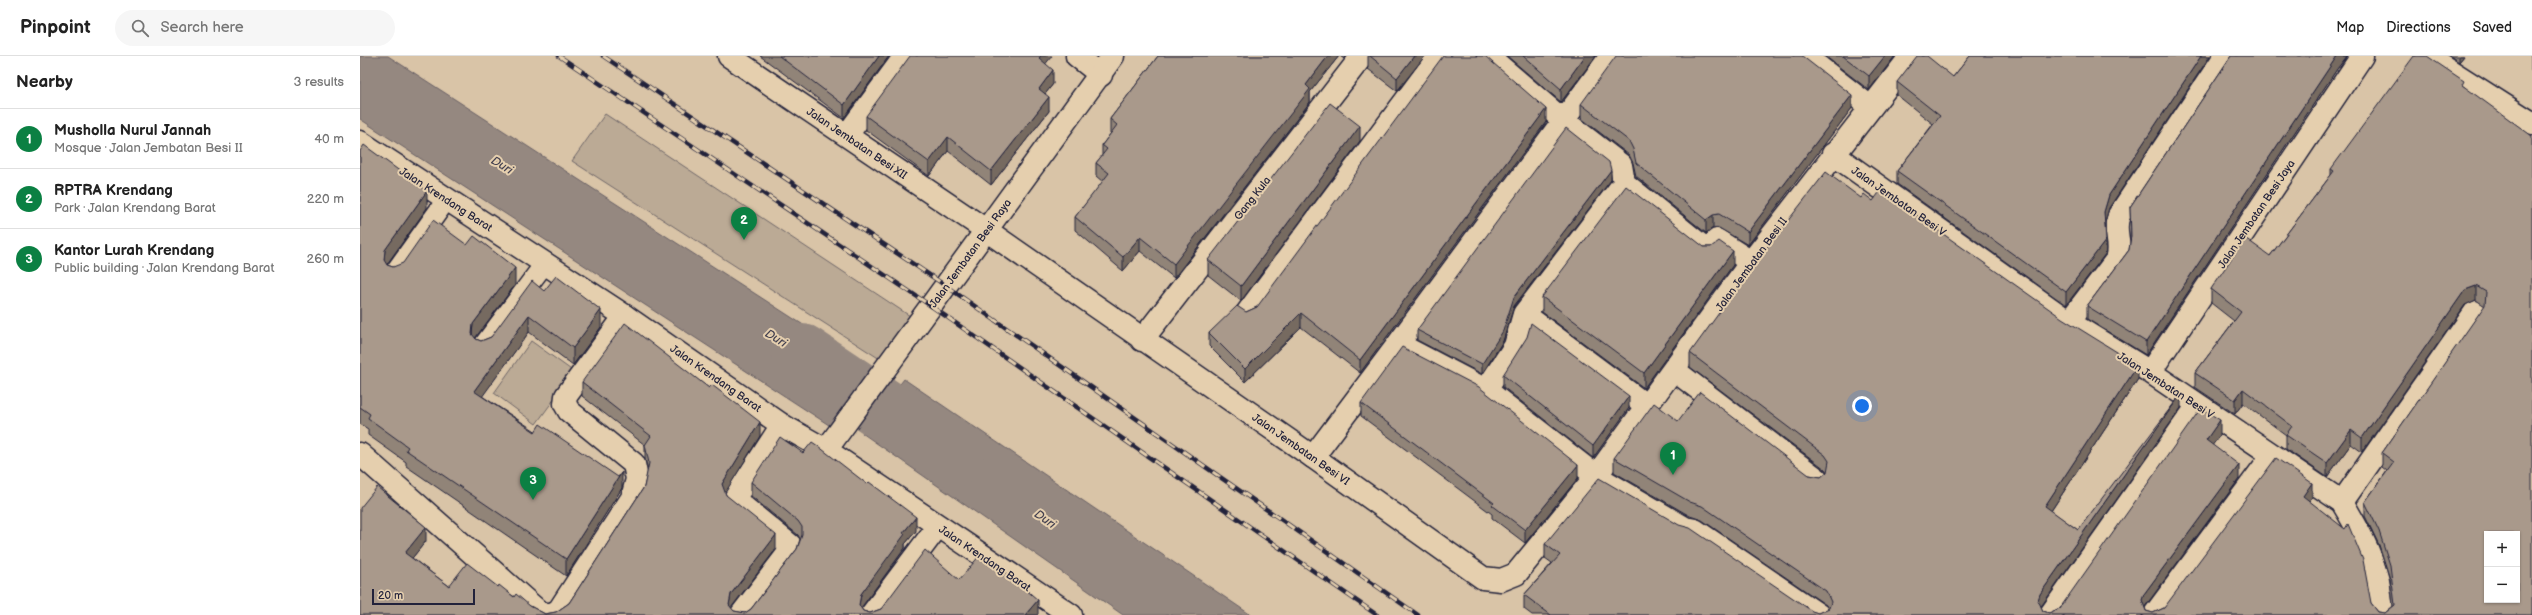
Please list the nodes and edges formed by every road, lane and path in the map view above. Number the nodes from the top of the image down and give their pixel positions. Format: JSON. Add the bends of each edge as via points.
{"nodes":[{"id":1,"x":729,"y":56,"type":"edge"},
{"id":2,"x":905,"y":56,"type":"edge"},
{"id":3,"x":1077,"y":56,"type":"edge"},
{"id":4,"x":1113,"y":56,"type":"edge"},
{"id":5,"x":1362,"y":56,"type":"edge"},
{"id":6,"x":1439,"y":56,"type":"edge"},
{"id":7,"x":1488,"y":56,"type":"edge"},
{"id":8,"x":1611,"y":56,"type":"edge"},
{"id":9,"x":1805,"y":56,"type":"edge"},
{"id":10,"x":1911,"y":56,"type":"edge"},
{"id":11,"x":2225,"y":56,"type":"edge"},
{"id":12,"x":2362,"y":56,"type":"edge"},
{"id":13,"x":2427,"y":56,"type":"edge"},
{"id":14,"x":1101,"y":74,"type":"junction"},
{"id":15,"x":1870,"y":107,"type":"junction"},
{"id":16,"x":1564,"y":121,"type":"junction"},
{"id":17,"x":2532,"y":122,"type":"edge"},
{"id":18,"x":847,"y":136,"type":"junction"},
{"id":19,"x":360,"y":142,"type":"edge"},
{"id":20,"x":1833,"y":154,"type":"junction"},
{"id":21,"x":1624,"y":183,"type":"junction"},
{"id":22,"x":447,"y":199,"type":"junction"},
{"id":23,"x":986,"y":230,"type":"junction"},
{"id":24,"x":1751,"y":262,"type":"junction"},
{"id":25,"x":545,"y":264,"type":"junction"},
{"id":26,"x":394,"y":273,"type":"edge"},
{"id":27,"x":2475,"y":312,"type":"dead end"},
{"id":28,"x":1247,"y":313,"type":"edge"},
{"id":29,"x":1524,"y":314,"type":"junction"},
{"id":30,"x":625,"y":316,"type":"junction"},
{"id":31,"x":2069,"y":322,"type":"junction"},
{"id":32,"x":1142,"y":340,"type":"junction"},
{"id":33,"x":1398,"y":344,"type":"junction"},
{"id":34,"x":482,"y":347,"type":"edge"},
{"id":35,"x":1674,"y":370,"type":"junction"},
{"id":36,"x":2150,"y":372,"type":"junction"},
{"id":37,"x":1486,"y":390,"type":"junction"},
{"id":38,"x":2198,"y":405,"type":"junction"},
{"id":39,"x":1647,"y":406,"type":"junction"},
{"id":40,"x":782,"y":425,"type":"junction"},
{"id":41,"x":826,"y":450,"type":"junction"},
{"id":42,"x":360,"y":454,"type":"edge"},
{"id":43,"x":2272,"y":456,"type":"junction"},
{"id":44,"x":1313,"y":457,"type":"junction"},
{"id":45,"x":1596,"y":476,"type":"junction"},
{"id":46,"x":1817,"y":479,"type":"edge"},
{"id":47,"x":2342,"y":502,"type":"junction"},
{"id":48,"x":938,"y":526,"type":"junction"},
{"id":49,"x":2380,"y":612,"type":"edge"},
{"id":50,"x":549,"y":615,"type":"edge"},
{"id":51,"x":742,"y":615,"type":"edge"},
{"id":52,"x":871,"y":615,"type":"edge"},
{"id":53,"x":1071,"y":615,"type":"edge"},
{"id":54,"x":1819,"y":615,"type":"edge"},
{"id":55,"x":2050,"y":615,"type":"edge"},
{"id":56,"x":2154,"y":615,"type":"edge"}],
"edges":[{"from":1,"to":18,"type":"street","name":"Jalan Jembatan Besi XII"},
{"from":2,"to":18,"type":"street"},
{"from":3,"to":14,"type":"street"},
{"from":4,"to":14,"type":"street","name":"Jalan Jembatan Besi Raya"},
{"from":5,"to":32,"type":"street","name":"Gang Kula"},
{"from":6,"to":28,"type":"street"},
{"from":7,"to":16,"type":"street"},
{"from":8,"to":16,"type":"street"},
{"from":9,"to":15,"type":"street"},
{"from":10,"to":15,"type":"street","name":"Jalan Jembatan Besi II"},
{"from":11,"to":31,"type":"street","via":[[2119,215],[2115,230],[2119,249],[2116,259]]},
{"from":12,"to":36,"type":"street","name":"Jalan Jembatan Besi Jaya"},
{"from":13,"to":17,"type":"street"},
{"from":14,"to":23,"type":"street","name":"Jalan Jembatan Besi Raya"},
{"from":15,"to":20,"type":"street","name":"Jalan Jembatan Besi II"},
{"from":16,"to":21,"type":"street","via":[[1621,165]]},
{"from":16,"to":33,"type":"street"},
{"from":18,"to":23,"type":"street","name":"Jalan Jembatan Besi XII"},
{"from":19,"to":22,"type":"street","name":"Jalan Krendang Barat"},
{"from":20,"to":24,"type":"street","name":"Jalan Jembatan Besi II"},
{"from":20,"to":31,"type":"street","name":"Jalan Jembatan Besi V"},
{"from":21,"to":24,"type":"street","via":[[1707,250],[1717,240]]},
{"from":21,"to":29,"type":"street"},
{"from":22,"to":25,"type":"street","name":"Jalan Krendang Barat"},
{"from":22,"to":26,"type":"lane"},
{"from":23,"to":32,"type":"street","name":"Jalan Jembatan Besi VI"},
{"from":23,"to":41,"type":"street","name":"Jalan Jembatan Besi Raya"},
{"from":24,"to":35,"type":"street","name":"Jalan Jembatan Besi II"},
{"from":25,"to":30,"type":"street","name":"Jalan Krendang Barat"},
{"from":25,"to":34,"type":"lane"},
{"from":27,"to":47,"type":"street"},
{"from":29,"to":37,"type":"street","via":[[1515,346]]},
{"from":29,"to":39,"type":"street"},
{"from":30,"to":40,"type":"street","name":"Jalan Krendang Barat"},
{"from":30,"to":50,"type":"street","via":[[566,396],[565,404],[570,411],[634,464],[637,479],[628,504],[559,610]]},
{"from":31,"to":36,"type":"street","name":"Jalan Jembatan Besi V"},
{"from":32,"to":44,"type":"street","name":"Jalan Jembatan Besi VI"},
{"from":33,"to":37,"type":"street"},
{"from":33,"to":44,"type":"street"},
{"from":35,"to":39,"type":"street","name":"Jalan Jembatan Besi II"},
{"from":35,"to":46,"type":"street"},
{"from":36,"to":38,"type":"street","name":"Jalan Jembatan Besi V"},
{"from":37,"to":45,"type":"street"},
{"from":38,"to":43,"type":"street","name":"Jalan Jembatan Besi V"},
{"from":38,"to":55,"type":"street"},
{"from":39,"to":45,"type":"street","name":"Jalan Jembatan Besi II"},
{"from":40,"to":41,"type":"street","name":"Jalan Krendang Barat"},
{"from":40,"to":51,"type":"street","via":[[740,486],[734,499],[790,545],[787,555]]},
{"from":41,"to":48,"type":"street","name":"Jalan Krendang Barat"},
{"from":42,"to":50,"type":"street","via":[[538,611]]},
{"from":43,"to":47,"type":"street","name":"Jalan Jembatan Besi V"},
{"from":43,"to":56,"type":"street"},
{"from":44,"to":45,"type":"street","name":"Jalan Jembatan Besi VI","via":[[1483,578],[1502,580],[1516,574]]},
{"from":45,"to":54,"type":"street","via":[[1685,528],[1695,530]]},
{"from":47,"to":49,"type":"street","name":"Jalan Jembatan Besi V","via":[[2369,554],[2378,581]]},
{"from":48,"to":52,"type":"street"},
{"from":48,"to":53,"type":"street","name":"Jalan Krendang Barat"}]}
